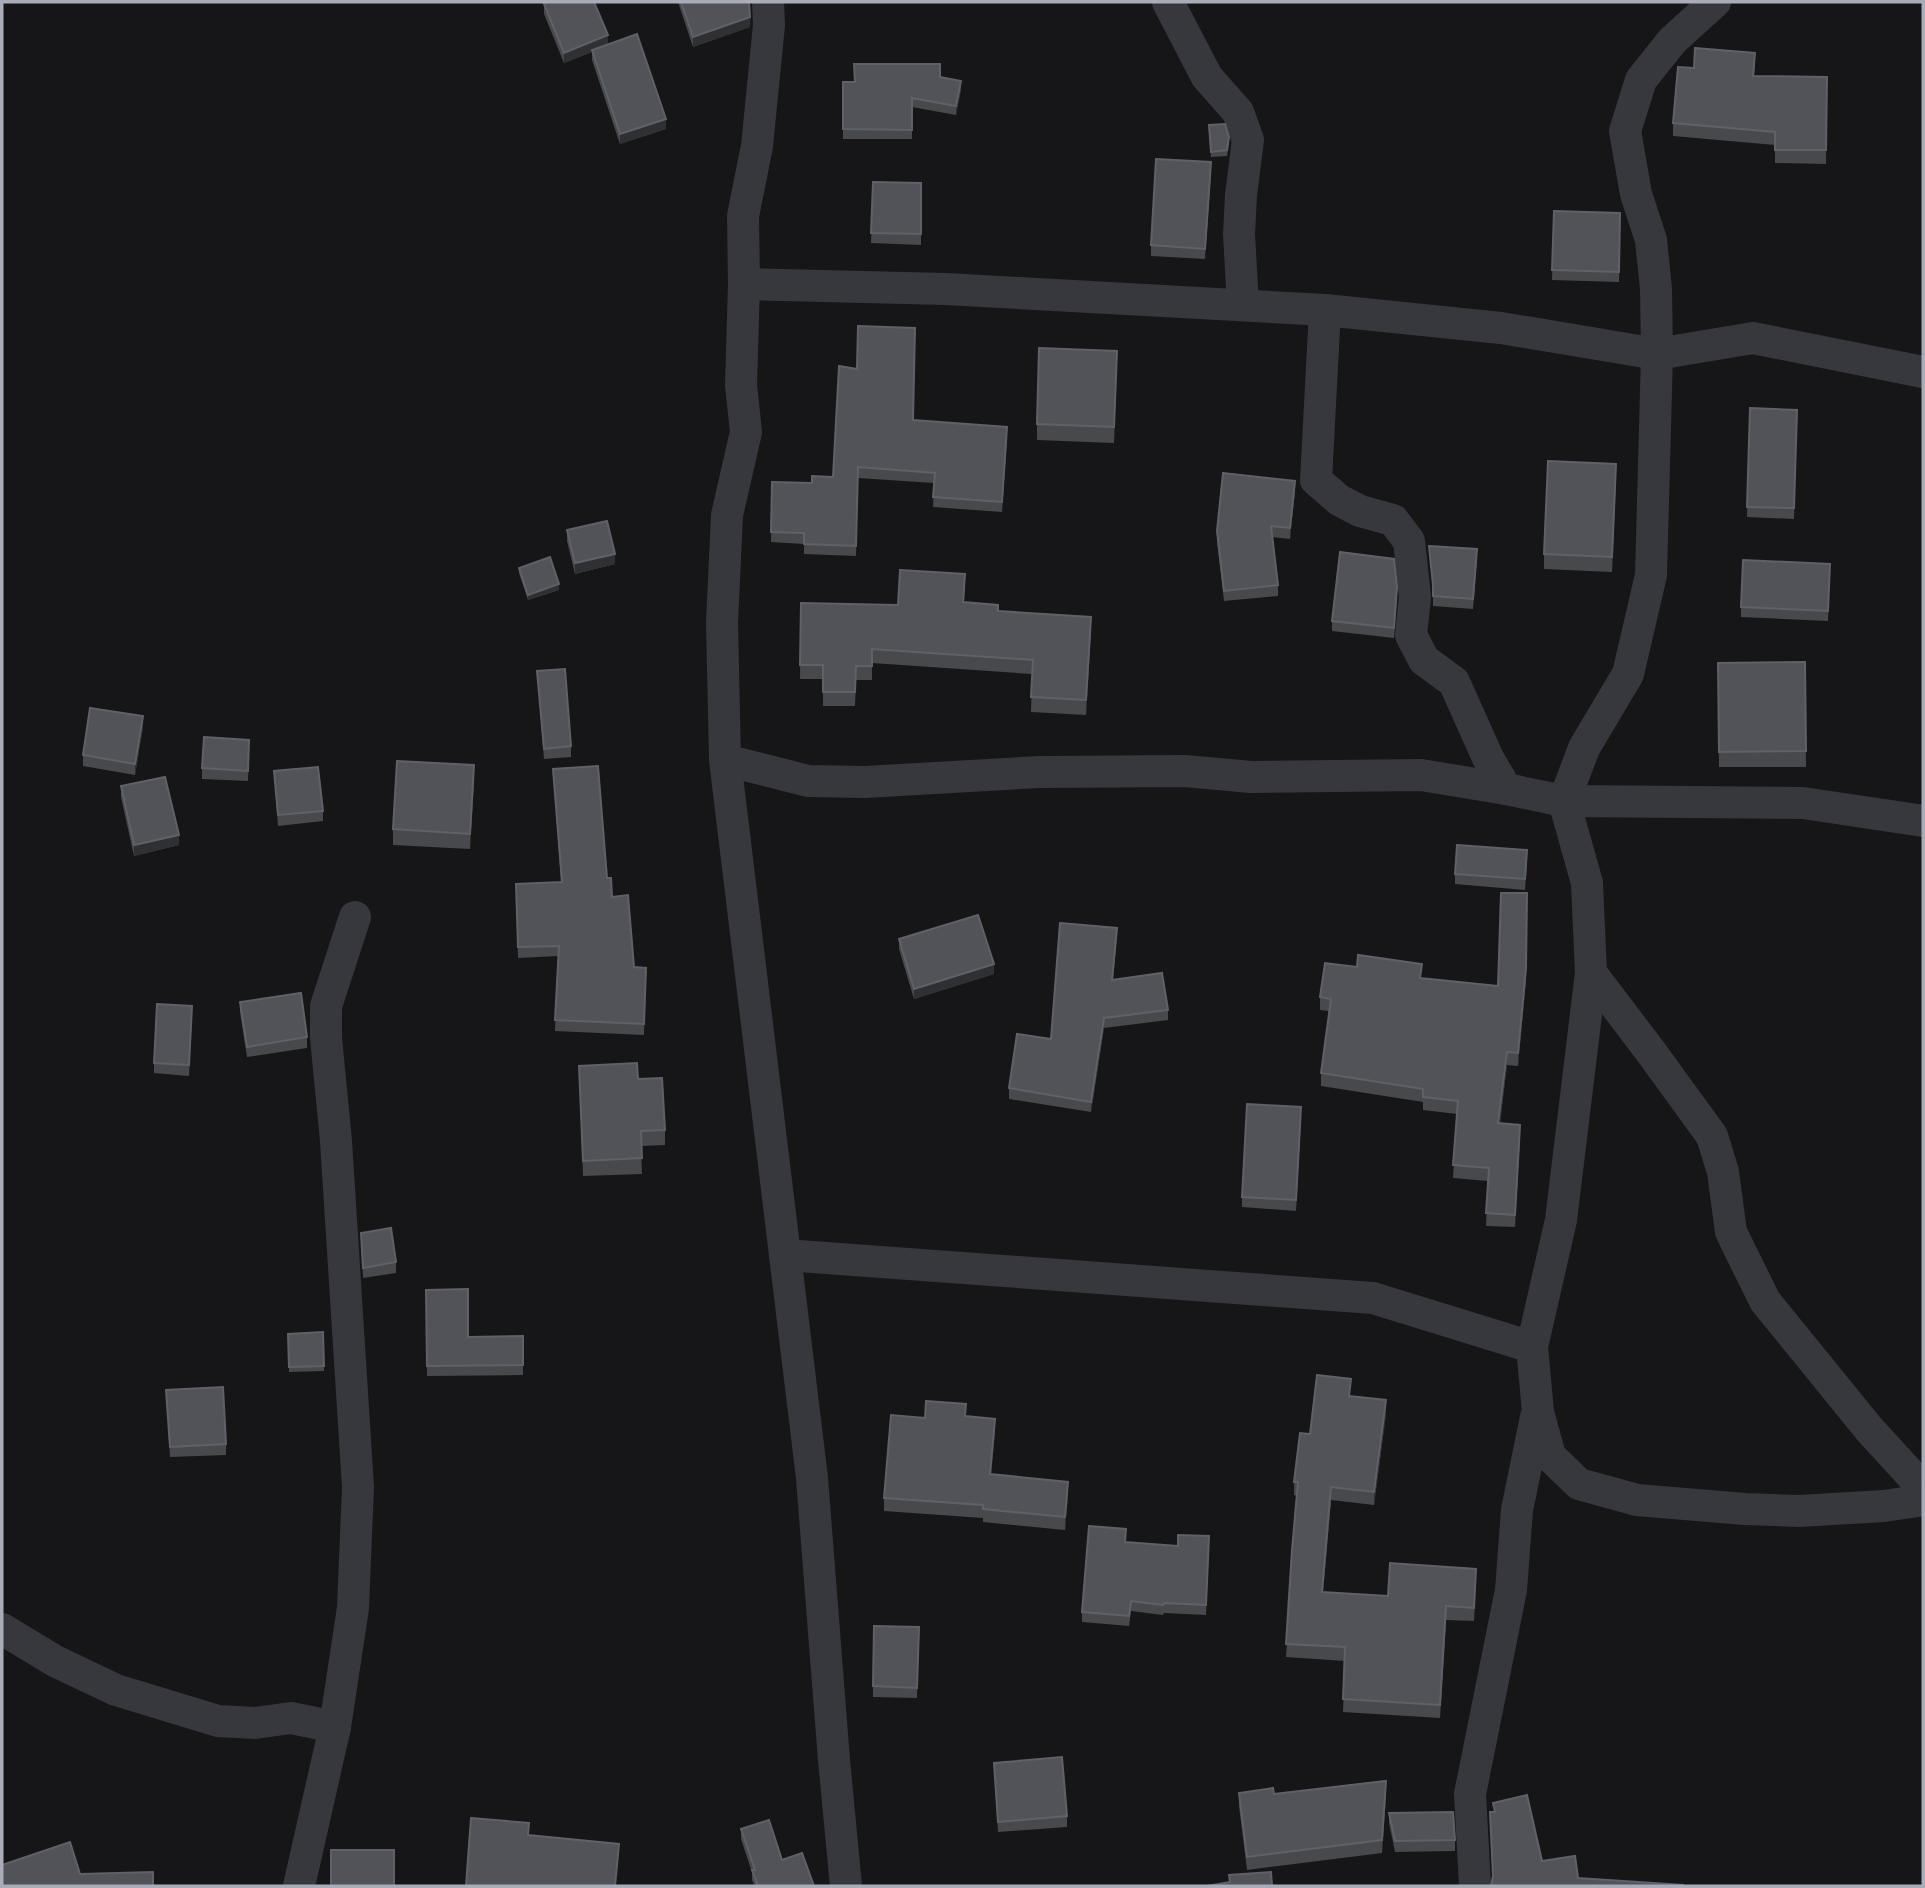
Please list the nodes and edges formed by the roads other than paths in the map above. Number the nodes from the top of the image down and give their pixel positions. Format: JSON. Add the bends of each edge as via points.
{"nodes":[{"id":1,"x":768,"y":2,"type":"edge"},
{"id":2,"x":1168,"y":2,"type":"edge"},
{"id":3,"x":1715,"y":2,"type":"edge"},
{"id":4,"x":744,"y":284,"type":"junction"},
{"id":5,"x":1243,"y":305,"type":"junction"},
{"id":6,"x":1325,"y":310,"type":"junction"},
{"id":7,"x":1657,"y":354,"type":"junction"},
{"id":8,"x":1923,"y":372,"type":"edge"},
{"id":9,"x":725,"y":760,"type":"junction"},
{"id":10,"x":1506,"y":789,"type":"junction"},
{"id":11,"x":1564,"y":801,"type":"junction"},
{"id":12,"x":1923,"y":821,"type":"edge"},
{"id":13,"x":355,"y":917,"type":"dead end"},
{"id":14,"x":1591,"y":973,"type":"junction"},
{"id":15,"x":785,"y":1255,"type":"junction"},
{"id":16,"x":1532,"y":1346,"type":"junction"},
{"id":17,"x":1538,"y":1412,"type":"junction"},
{"id":18,"x":1923,"y":1488,"type":"edge"},
{"id":19,"x":1923,"y":1500,"type":"edge"},
{"id":20,"x":2,"y":1629,"type":"edge"},
{"id":21,"x":335,"y":1727,"type":"junction"},
{"id":22,"x":299,"y":1886,"type":"edge"},
{"id":23,"x":846,"y":1886,"type":"edge"},
{"id":24,"x":1475,"y":1886,"type":"edge"}],
"edges":[{"from":1,"to":4,"type":"street","via":[[757,146],[743,216]]},
{"from":2,"to":5,"type":"street","via":[[1207,77],[1238,112],[1248,140],[1239,234]]},
{"from":3,"to":7,"type":"street","via":[[1672,41],[1641,80],[1625,131],[1636,194],[1651,240]]},
{"from":4,"to":5,"type":"street"},
{"from":4,"to":9,"type":"street","via":[[741,385],[746,432],[727,515],[722,623]]},
{"from":5,"to":6,"type":"street"},
{"from":6,"to":7,"type":"street","via":[[1501,328]]},
{"from":6,"to":10,"type":"street","via":[[1316,480],[1360,511],[1393,520],[1409,541],[1415,597],[1411,635],[1424,660],[1454,682]]},
{"from":7,"to":8,"type":"street","via":[[1753,338]]},
{"from":7,"to":11,"type":"street","via":[[1651,575],[1628,674],[1584,748]]},
{"from":9,"to":10,"type":"street","via":[[808,781],[1185,771],[1251,776],[1421,775]]},
{"from":9,"to":15,"type":"street"},
{"from":10,"to":11,"type":"street"},
{"from":11,"to":12,"type":"street","via":[[1803,803]]},
{"from":11,"to":14,"type":"street","via":[[1587,883]]},
{"from":13,"to":21,"type":"street","via":[[326,1006],[358,1488],[353,1608]]},
{"from":14,"to":16,"type":"street","via":[[1561,1220]]},
{"from":14,"to":18,"type":"street","via":[[1712,1136],[1723,1172],[1731,1232],[1765,1301]]},
{"from":15,"to":16,"type":"street","via":[[1373,1297]]},
{"from":15,"to":23,"type":"street","via":[[812,1478]]},
{"from":16,"to":17,"type":"street"},
{"from":17,"to":19,"type":"street","via":[[1550,1455],[1579,1484],[1637,1500],[1799,1510]]},
{"from":17,"to":24,"type":"street","via":[[1517,1510],[1511,1590],[1470,1794]]},
{"from":20,"to":21,"type":"street","via":[[116,1690],[218,1721],[255,1723],[290,1718]]},
{"from":21,"to":22,"type":"street"}]}
